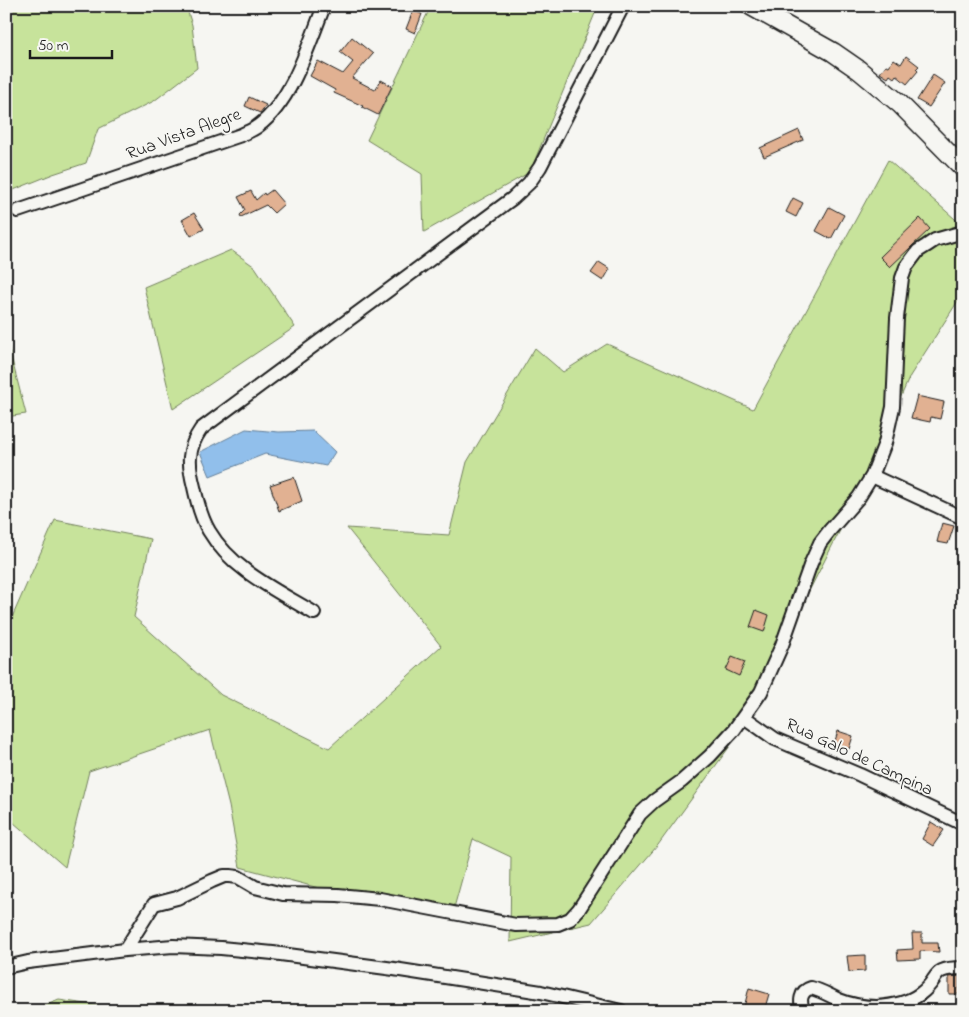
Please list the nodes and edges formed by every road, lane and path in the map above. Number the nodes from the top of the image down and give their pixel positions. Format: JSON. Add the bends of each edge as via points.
{"nodes":[{"id":1,"x":324,"y":6,"type":"edge"},
{"id":2,"x":623,"y":6,"type":"edge"},
{"id":3,"x":751,"y":6,"type":"edge"},
{"id":4,"x":963,"y":168,"type":"edge"},
{"id":5,"x":18,"y":211,"type":"dead end"},
{"id":6,"x":963,"y":232,"type":"edge"},
{"id":7,"x":872,"y":476,"type":"junction"},
{"id":8,"x":963,"y":518,"type":"edge"},
{"id":9,"x":314,"y":613,"type":"dead end"},
{"id":10,"x":744,"y":717,"type":"junction"},
{"id":11,"x":963,"y":824,"type":"edge"},
{"id":12,"x":125,"y":950,"type":"junction"},
{"id":13,"x":6,"y":967,"type":"edge"},
{"id":14,"x":963,"y":968,"type":"edge"},
{"id":15,"x":621,"y":1011,"type":"edge"},
{"id":16,"x":804,"y":1011,"type":"edge"}],
"edges":[{"from":1,"to":5,"type":"street","name":"Rua Vista Alegre","via":[[288,89],[276,109],[258,126],[241,135]]},
{"from":2,"to":9,"type":"street","via":[[529,183],[514,198],[200,429],[196,436],[189,450],[190,474],[208,530],[228,557],[257,579]]},
{"from":3,"to":4,"type":"street","via":[[859,70],[900,104]]},
{"from":6,"to":7,"type":"street","via":[[936,240],[918,251],[902,278],[897,318],[894,407]]},
{"from":7,"to":8,"type":"street"},
{"from":7,"to":10,"type":"street","via":[[859,498],[820,543],[769,676]]},
{"from":10,"to":11,"type":"street","name":"Rua Galo de Campina","via":[[782,742]]},
{"from":10,"to":12,"type":"street","via":[[695,770],[646,808],[579,909],[564,922],[546,926],[516,925],[380,899],[283,894],[224,876],[181,896],[154,904]]},
{"from":12,"to":13,"type":"street"},
{"from":12,"to":15,"type":"street","via":[[174,946],[321,958],[541,992]]},
{"from":14,"to":16,"type":"street","via":[[946,968],[939,972],[921,993],[908,1001],[876,1007],[853,1005],[811,988],[802,995]]}]}
